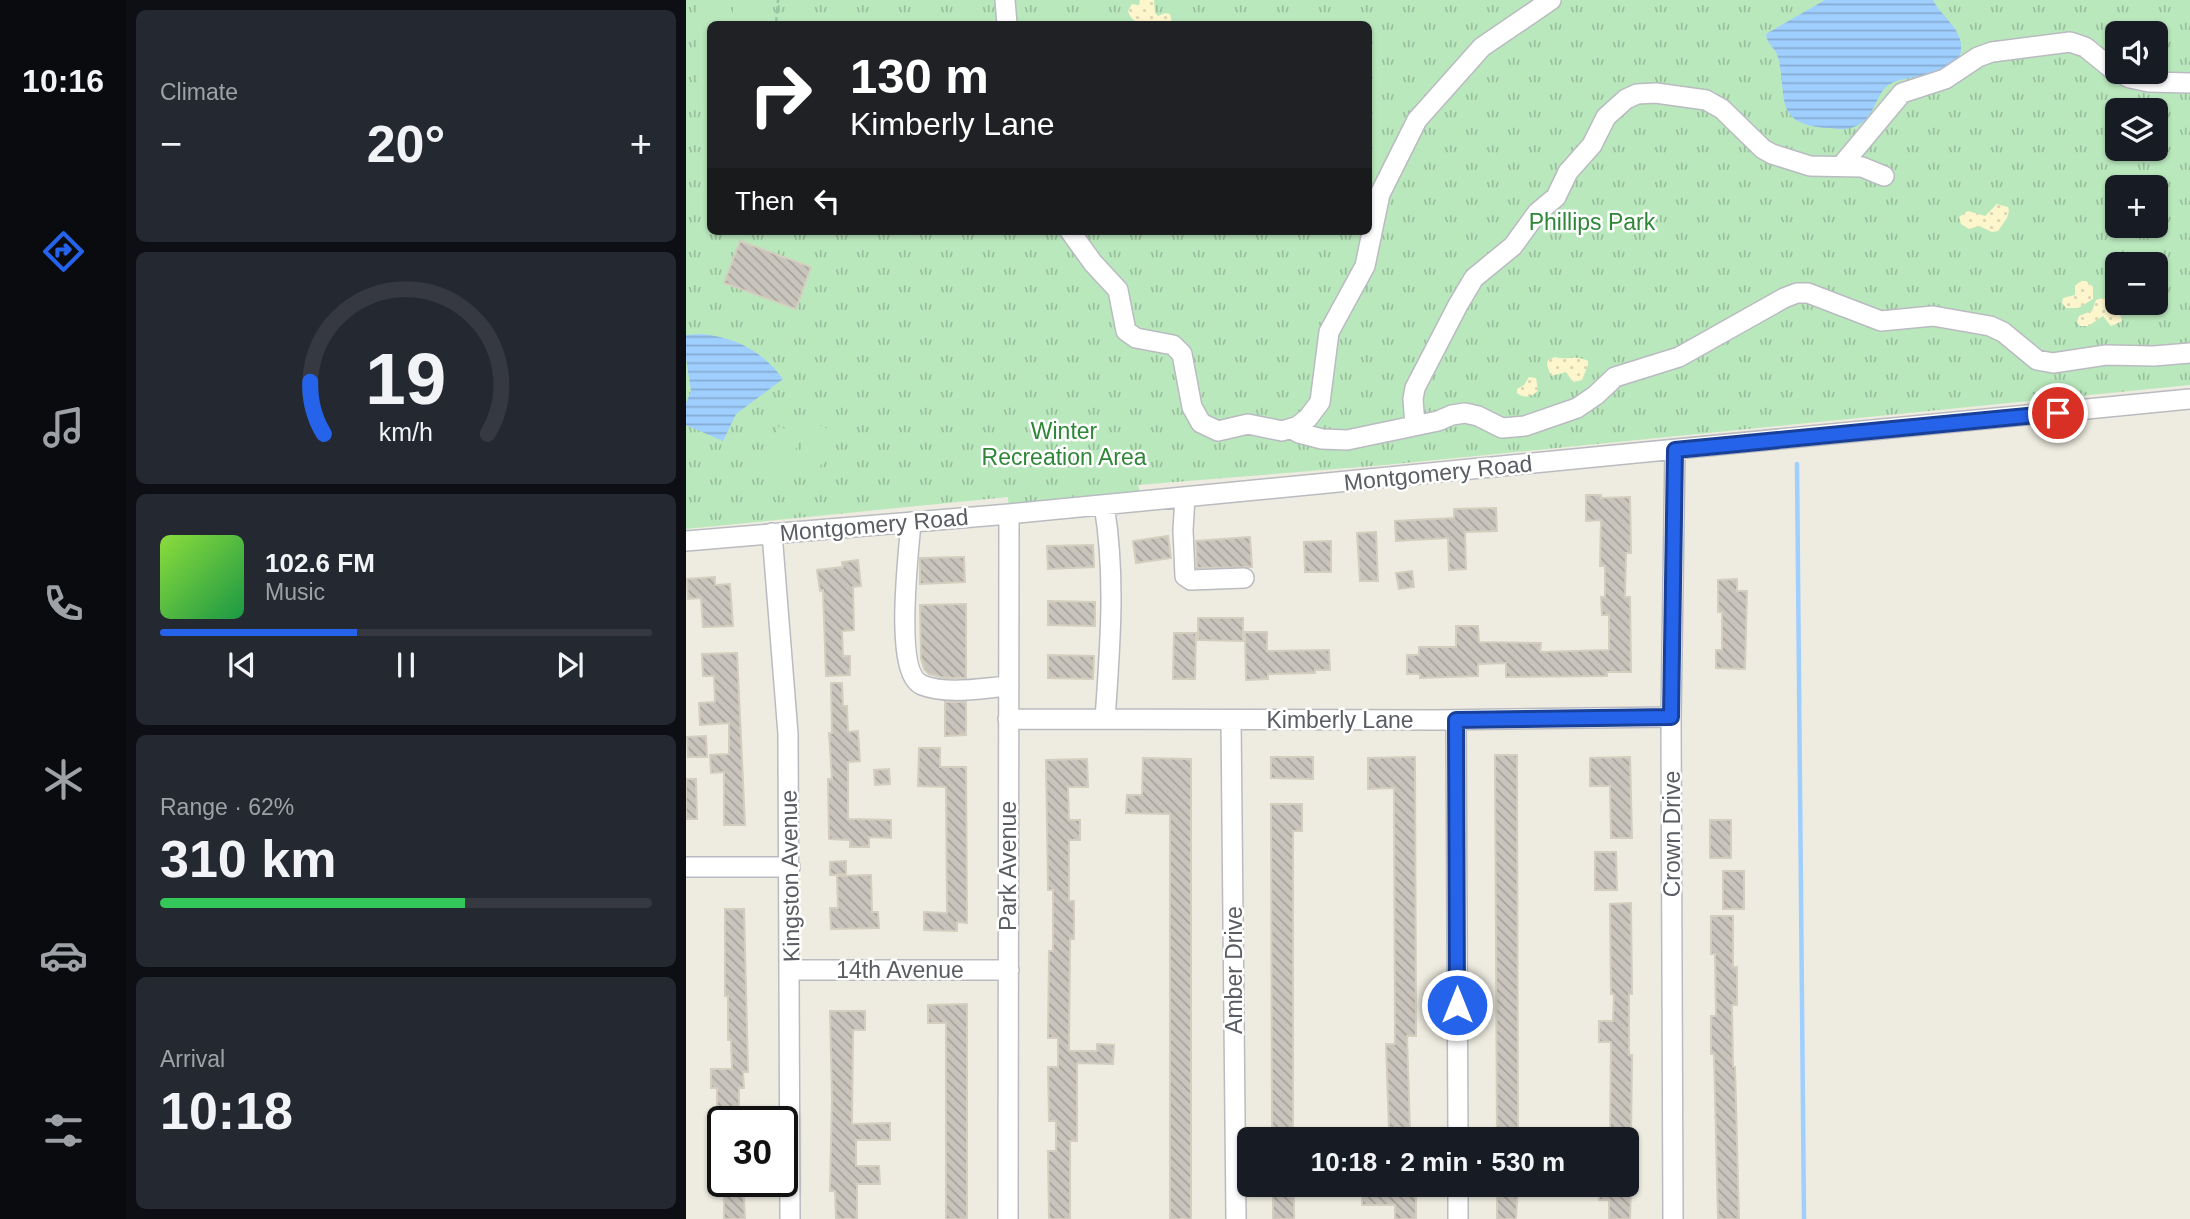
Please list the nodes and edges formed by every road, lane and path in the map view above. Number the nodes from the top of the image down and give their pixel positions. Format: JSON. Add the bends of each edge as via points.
{"nodes":[{"id":1,"x":778,"y":0,"type":"edge"},
{"id":2,"x":1005,"y":0,"type":"edge"},
{"id":3,"x":1551,"y":0,"type":"edge"},
{"id":4,"x":776,"y":21,"type":"edge"},
{"id":5,"x":1007,"y":21,"type":"edge"},
{"id":6,"x":2190,"y":83,"type":"edge"},
{"id":7,"x":1841,"y":166,"type":"junction"},
{"id":8,"x":1884,"y":176,"type":"dead end"},
{"id":9,"x":1372,"y":232,"type":"edge"},
{"id":10,"x":1073,"y":235,"type":"edge"},
{"id":11,"x":1371,"y":235,"type":"edge"},
{"id":12,"x":2190,"y":353,"type":"edge"},
{"id":13,"x":2190,"y":399,"type":"edge"},
{"id":14,"x":1415,"y":425,"type":"junction"},
{"id":15,"x":1292,"y":429,"type":"junction"},
{"id":16,"x":1675,"y":450,"type":"junction"},
{"id":17,"x":1185,"y":497,"type":"junction"},
{"id":18,"x":1104,"y":505,"type":"junction"},
{"id":19,"x":1009,"y":514,"type":"junction"},
{"id":20,"x":911,"y":522,"type":"junction"},
{"id":21,"x":772,"y":533,"type":"junction"},
{"id":22,"x":686,"y":541,"type":"edge"},
{"id":23,"x":1244,"y":578,"type":"dead end"},
{"id":24,"x":1009,"y":686,"type":"junction"},
{"id":25,"x":1671,"y":717,"type":"junction"},
{"id":26,"x":1008,"y":719,"type":"junction"},
{"id":27,"x":1105,"y":719,"type":"junction"},
{"id":28,"x":1231,"y":720,"type":"junction"},
{"id":29,"x":1456,"y":720,"type":"junction"},
{"id":30,"x":686,"y":867,"type":"edge"},
{"id":31,"x":790,"y":867,"type":"junction"},
{"id":32,"x":791,"y":970,"type":"junction"},
{"id":33,"x":1009,"y":970,"type":"junction"},
{"id":34,"x":1458,"y":1127,"type":"edge"},
{"id":35,"x":1458,"y":1197,"type":"edge"},
{"id":36,"x":790,"y":1219,"type":"edge"},
{"id":37,"x":1008,"y":1219,"type":"edge"},
{"id":38,"x":1236,"y":1219,"type":"edge"},
{"id":39,"x":1458,"y":1219,"type":"edge"},
{"id":40,"x":1673,"y":1219,"type":"edge"}],
"edges":[{"from":1,"to":4,"type":"path"},
{"from":2,"to":5,"type":"street"},
{"from":3,"to":9,"type":"street","via":[[1482,47],[1417,120],[1380,194]]},
{"from":6,"to":7,"type":"street","via":[[2130,78],[2070,42],[1992,52],[1945,79],[1902,93]]},
{"from":7,"to":8,"type":"street","via":[[1862,167]]},
{"from":7,"to":14,"type":"street","via":[[1797,164],[1772,154],[1706,100],[1644,93],[1620,103],[1567,172],[1556,197],[1468,288],[1415,387]]},
{"from":10,"to":15,"type":"street","via":[[1118,290],[1126,331],[1136,338],[1173,345],[1182,354],[1192,407],[1201,423],[1218,431],[1248,424],[1277,431]]},
{"from":11,"to":15,"type":"street","via":[[1365,266],[1329,332],[1320,402]]},
{"from":12,"to":14,"type":"street","via":[[2044,362],[1997,328],[1933,316],[1881,321],[1802,292],[1679,357],[1615,377],[1577,408],[1525,426],[1502,428],[1465,413]]},
{"from":13,"to":16,"type":"street","name":"Montgomery Road"},
{"from":14,"to":15,"type":"street","via":[[1333,441]]},
{"from":16,"to":17,"type":"street","name":"Montgomery Road"},
{"from":16,"to":25,"type":"street","name":"Crown Drive"},
{"from":17,"to":18,"type":"street","name":"Montgomery Road"},
{"from":17,"to":23,"type":"street","via":[[1185,576],[1191,580]]},
{"from":18,"to":19,"type":"street","name":"Montgomery Road"},
{"from":18,"to":27,"type":"street","via":[[1111,564]]},
{"from":19,"to":20,"type":"street","name":"Montgomery Road"},
{"from":19,"to":24,"type":"street","name":"Park Avenue"},
{"from":20,"to":21,"type":"street","name":"Montgomery Road"},
{"from":20,"to":24,"type":"street","via":[[905,650],[912,677],[935,689]]},
{"from":21,"to":22,"type":"street","name":"Montgomery Road"},
{"from":21,"to":31,"type":"street","name":"Kingston Avenue","via":[[788,734]]},
{"from":24,"to":26,"type":"street","name":"Park Avenue"},
{"from":25,"to":29,"type":"street","name":"Kimberly Lane"},
{"from":25,"to":40,"type":"street","name":"Crown Drive"},
{"from":26,"to":27,"type":"street","name":"Kimberly Lane"},
{"from":26,"to":33,"type":"street","name":"Park Avenue"},
{"from":27,"to":28,"type":"street","name":"Kimberly Lane"},
{"from":28,"to":29,"type":"street","name":"Kimberly Lane"},
{"from":28,"to":38,"type":"street","name":"Amber Drive"},
{"from":29,"to":34,"type":"street"},
{"from":30,"to":31,"type":"street"},
{"from":31,"to":32,"type":"street","name":"Kingston Avenue"},
{"from":32,"to":33,"type":"street","name":"14th Avenue"},
{"from":32,"to":36,"type":"street","name":"Kingston Avenue"},
{"from":33,"to":37,"type":"street","name":"Park Avenue"},
{"from":35,"to":39,"type":"street"}]}
